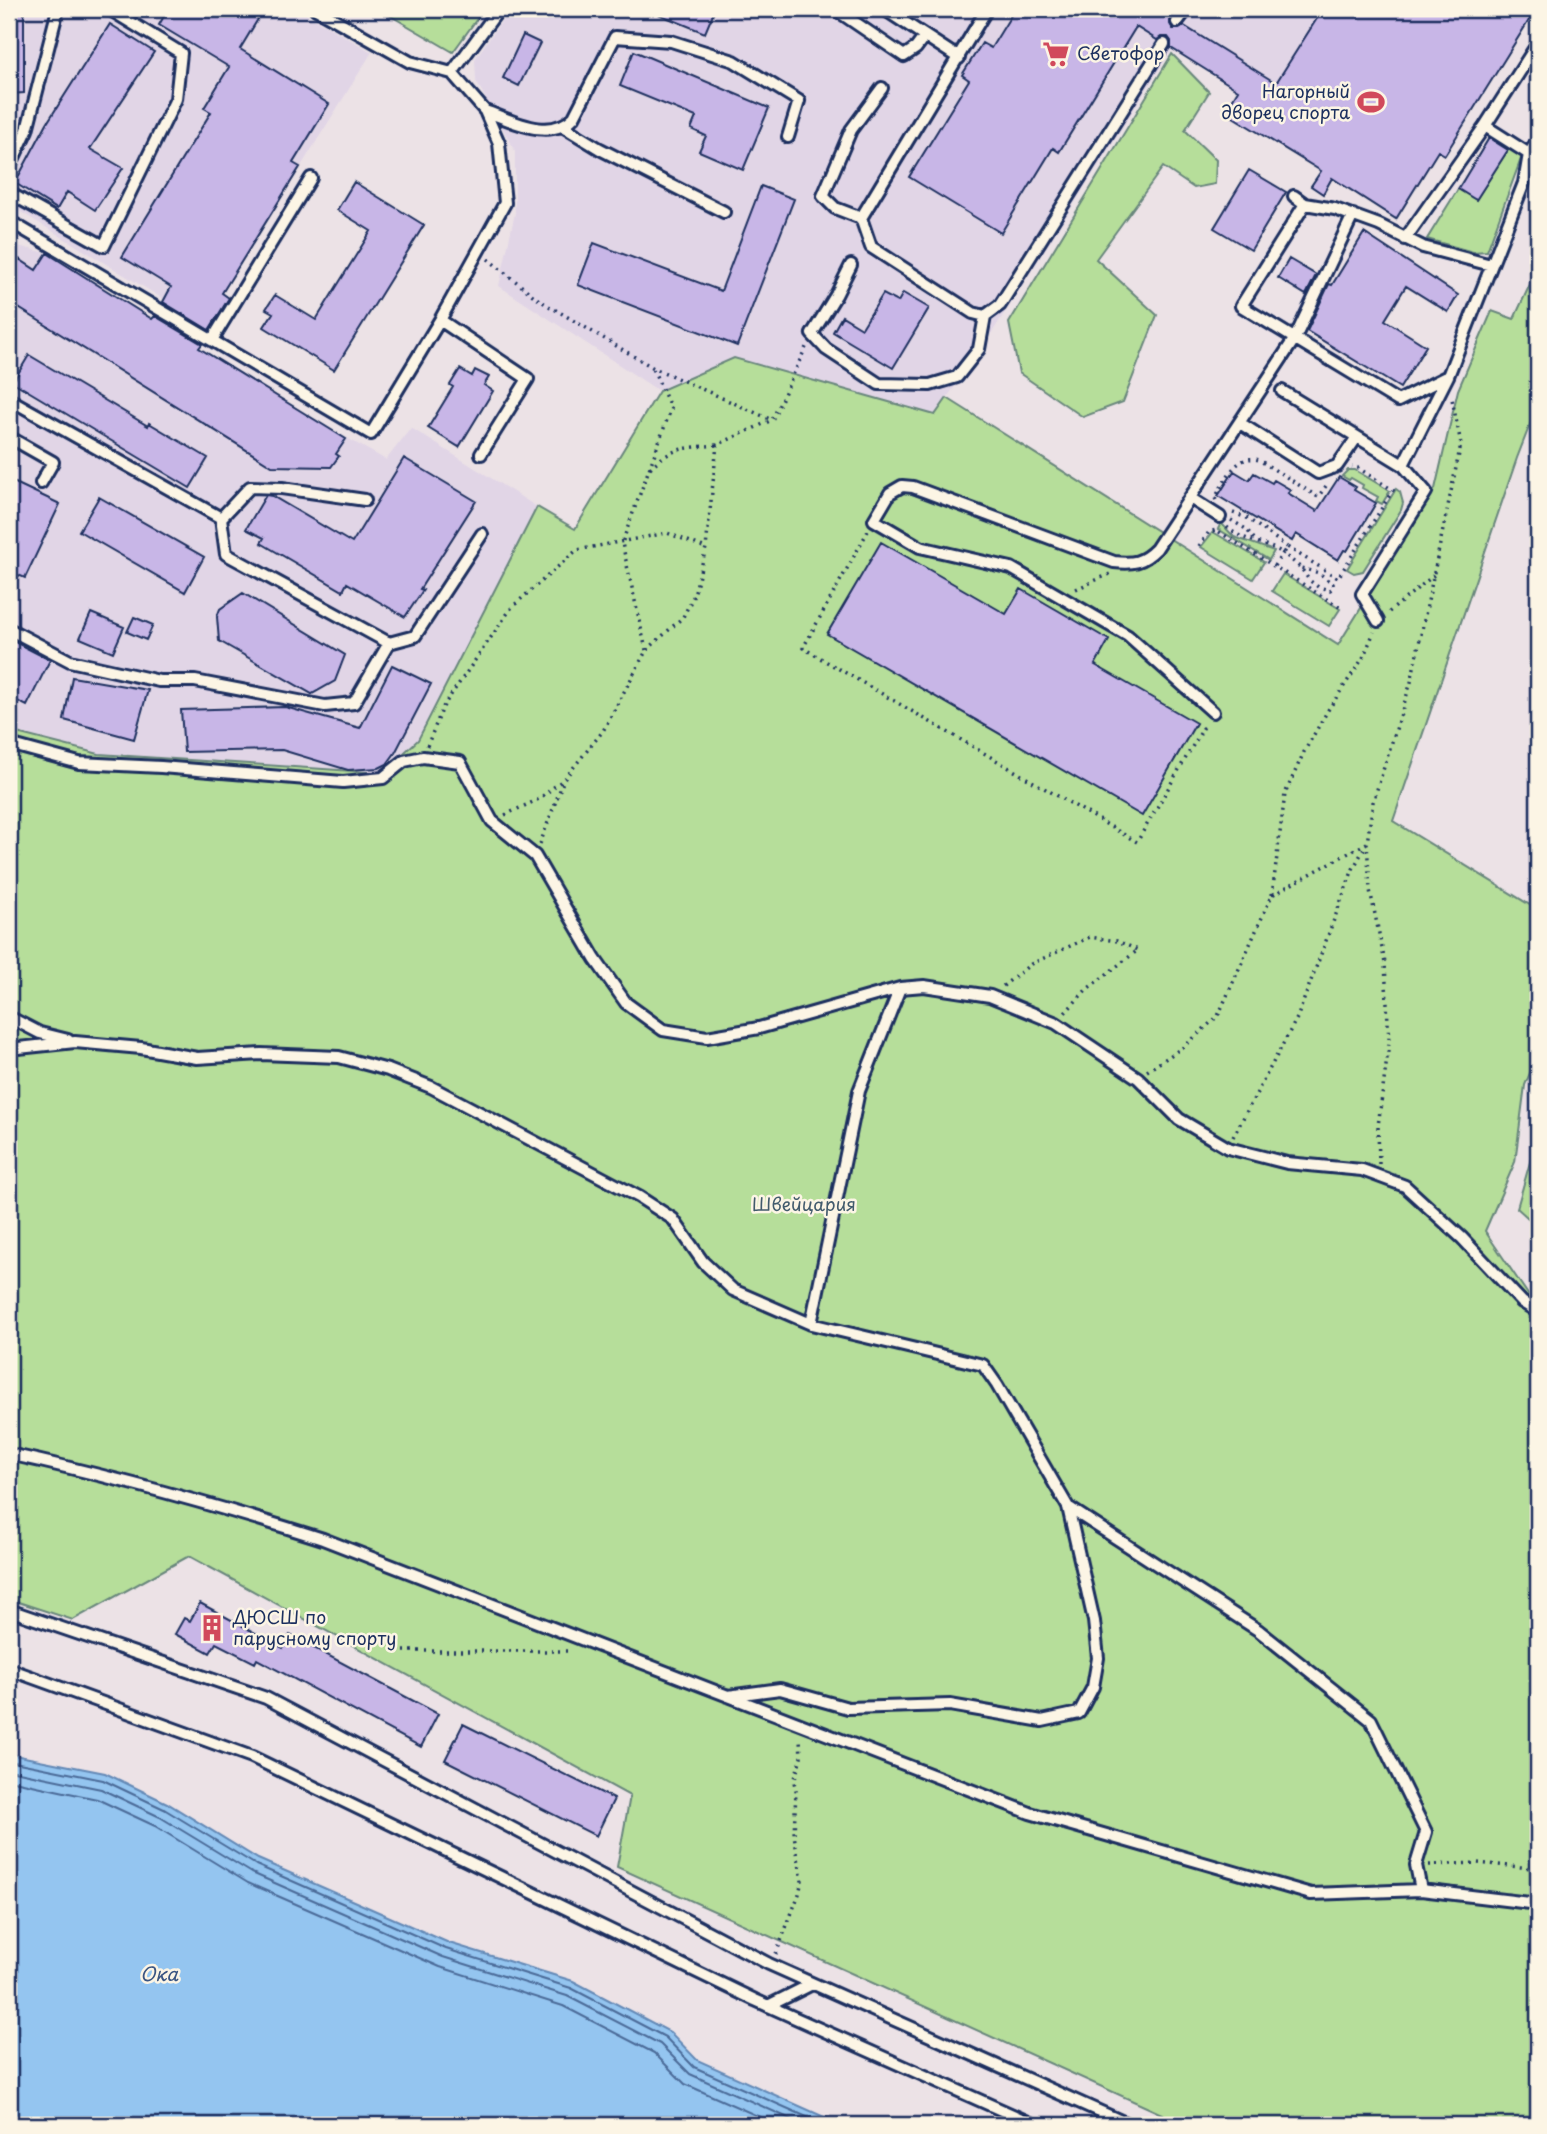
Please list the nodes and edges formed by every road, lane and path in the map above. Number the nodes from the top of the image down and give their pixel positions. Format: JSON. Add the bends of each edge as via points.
{"nodes":[{"id":1,"x":58,"y":9,"type":"edge"},
{"id":2,"x":109,"y":9,"type":"edge"},
{"id":3,"x":316,"y":9,"type":"edge"},
{"id":4,"x":499,"y":9,"type":"edge"},
{"id":5,"x":835,"y":9,"type":"edge"},
{"id":6,"x":884,"y":9,"type":"edge"},
{"id":7,"x":988,"y":9,"type":"edge"},
{"id":8,"x":1186,"y":9,"type":"edge"},
{"id":9,"x":1177,"y":22,"type":"dead end"},
{"id":10,"x":925,"y":36,"type":"junction"},
{"id":11,"x":1538,"y":43,"type":"edge"},
{"id":12,"x":1164,"y":44,"type":"dead end"},
{"id":13,"x":960,"y":58,"type":"junction"},
{"id":14,"x":452,"y":73,"type":"junction"},
{"id":15,"x":882,"y":88,"type":"dead end"},
{"id":16,"x":485,"y":111,"type":"junction"},
{"id":17,"x":1485,"y":126,"type":"junction"},
{"id":18,"x":564,"y":127,"type":"junction"},
{"id":19,"x":788,"y":137,"type":"dead end"},
{"id":20,"x":1538,"y":139,"type":"edge"},
{"id":21,"x":1529,"y":154,"type":"junction"},
{"id":22,"x":9,"y":169,"type":"edge"},
{"id":23,"x":311,"y":178,"type":"dead end"},
{"id":24,"x":9,"y":189,"type":"edge"},
{"id":25,"x":1294,"y":196,"type":"dead end"},
{"id":26,"x":1305,"y":204,"type":"junction"},
{"id":27,"x":724,"y":212,"type":"dead end"},
{"id":28,"x":1353,"y":215,"type":"junction"},
{"id":29,"x":861,"y":218,"type":"junction"},
{"id":30,"x":9,"y":221,"type":"edge"},
{"id":31,"x":1405,"y":240,"type":"junction"},
{"id":32,"x":478,"y":251,"type":"junction"},
{"id":33,"x":851,"y":265,"type":"dead end"},
{"id":34,"x":1491,"y":265,"type":"junction"},
{"id":35,"x":985,"y":316,"type":"junction"},
{"id":36,"x":440,"y":320,"type":"junction"},
{"id":37,"x":812,"y":334,"type":"junction"},
{"id":38,"x":1295,"y":338,"type":"junction"},
{"id":39,"x":212,"y":341,"type":"junction"},
{"id":40,"x":652,"y":367,"type":"junction"},
{"id":41,"x":1448,"y":376,"type":"junction"},
{"id":42,"x":1282,"y":391,"type":"dead end"},
{"id":43,"x":9,"y":399,"type":"edge"},
{"id":44,"x":772,"y":420,"type":"junction"},
{"id":45,"x":1240,"y":423,"type":"junction"},
{"id":46,"x":9,"y":437,"type":"edge"},
{"id":47,"x":1357,"y":437,"type":"junction"},
{"id":48,"x":717,"y":445,"type":"junction"},
{"id":49,"x":481,"y":454,"type":"dead end"},
{"id":50,"x":1403,"y":465,"type":"junction"},
{"id":51,"x":1348,"y":468,"type":"dead end"},
{"id":52,"x":649,"y":469,"type":"junction"},
{"id":53,"x":1332,"y":480,"type":"dead end"},
{"id":54,"x":41,"y":483,"type":"dead end"},
{"id":55,"x":1190,"y":498,"type":"junction"},
{"id":56,"x":365,"y":500,"type":"dead end"},
{"id":57,"x":1217,"y":503,"type":"dead end"},
{"id":58,"x":1224,"y":513,"type":"joint"},
{"id":59,"x":220,"y":518,"type":"junction"},
{"id":60,"x":874,"y":520,"type":"junction"},
{"id":61,"x":482,"y":534,"type":"dead end"},
{"id":62,"x":1256,"y":541,"type":"junction"},
{"id":63,"x":622,"y":543,"type":"junction"},
{"id":64,"x":1199,"y":546,"type":"dead end"},
{"id":65,"x":1287,"y":547,"type":"junction"},
{"id":66,"x":706,"y":548,"type":"junction"},
{"id":67,"x":1283,"y":553,"type":"junction"},
{"id":68,"x":1275,"y":566,"type":"junction"},
{"id":69,"x":1301,"y":568,"type":"junction"},
{"id":70,"x":1436,"y":574,"type":"junction"},
{"id":71,"x":1110,"y":575,"type":"dead end"},
{"id":72,"x":1076,"y":590,"type":"dead end"},
{"id":73,"x":1341,"y":608,"type":"dead end"},
{"id":74,"x":1378,"y":621,"type":"junction"},
{"id":75,"x":9,"y":629,"type":"edge"},
{"id":76,"x":389,"y":643,"type":"junction"},
{"id":77,"x":646,"y":651,"type":"junction"},
{"id":78,"x":1213,"y":712,"type":"joint"},
{"id":79,"x":9,"y":744,"type":"edge"},
{"id":80,"x":423,"y":757,"type":"junction"},
{"id":81,"x":565,"y":778,"type":"junction"},
{"id":82,"x":492,"y":821,"type":"junction"},
{"id":83,"x":1367,"y":843,"type":"junction"},
{"id":84,"x":535,"y":856,"type":"junction"},
{"id":85,"x":1272,"y":895,"type":"junction"},
{"id":86,"x":900,"y":988,"type":"junction"},
{"id":87,"x":990,"y":996,"type":"junction"},
{"id":88,"x":9,"y":1017,"type":"edge"},
{"id":89,"x":1056,"y":1023,"type":"junction"},
{"id":90,"x":75,"y":1042,"type":"junction"},
{"id":91,"x":9,"y":1049,"type":"edge"},
{"id":92,"x":1138,"y":1078,"type":"junction"},
{"id":93,"x":1228,"y":1148,"type":"junction"},
{"id":94,"x":1380,"y":1177,"type":"junction"},
{"id":95,"x":1538,"y":1312,"type":"edge"},
{"id":96,"x":811,"y":1324,"type":"junction"},
{"id":97,"x":9,"y":1454,"type":"edge"},
{"id":98,"x":1068,"y":1507,"type":"junction"},
{"id":99,"x":9,"y":1611,"type":"edge"},
{"id":100,"x":397,"y":1651,"type":"dead end"},
{"id":101,"x":571,"y":1651,"type":"dead end"},
{"id":102,"x":9,"y":1669,"type":"edge"},
{"id":103,"x":728,"y":1696,"type":"junction"},
{"id":104,"x":798,"y":1724,"type":"junction"},
{"id":105,"x":1416,"y":1865,"type":"junction"},
{"id":106,"x":1532,"y":1868,"type":"dead end"},
{"id":107,"x":1421,"y":1890,"type":"junction"},
{"id":108,"x":1538,"y":1904,"type":"edge"},
{"id":109,"x":772,"y":1966,"type":"junction"},
{"id":110,"x":813,"y":1984,"type":"junction"},
{"id":111,"x":768,"y":2006,"type":"junction"},
{"id":112,"x":1035,"y":2125,"type":"edge"},
{"id":113,"x":1130,"y":2125,"type":"edge"}],
"edges":[{"from":1,"to":22,"type":"lane","via":[[27,130]]},
{"from":2,"to":24,"type":"lane","via":[[181,53],[176,99],[104,246]]},
{"from":3,"to":14,"type":"lane","via":[[410,62]]},
{"from":4,"to":14,"type":"lane"},
{"from":5,"to":10,"type":"lane","via":[[904,56]]},
{"from":6,"to":10,"type":"lane"},
{"from":7,"to":13,"type":"lane"},
{"from":8,"to":9,"type":"lane"},
{"from":10,"to":13,"type":"lane"},
{"from":11,"to":17,"type":"lane"},
{"from":12,"to":35,"type":"lane","via":[[1000,305]]},
{"from":13,"to":29,"type":"lane"},
{"from":14,"to":16,"type":"lane"},
{"from":15,"to":29,"type":"lane","via":[[851,130],[823,196],[835,208]]},
{"from":16,"to":18,"type":"lane","via":[[541,130]]},
{"from":16,"to":32,"type":"lane","via":[[499,143],[505,203]]},
{"from":17,"to":21,"type":"lane"},
{"from":17,"to":31,"type":"lane"},
{"from":18,"to":19,"type":"lane","via":[[574,117],[615,37],[671,41],[734,61],[799,102]]},
{"from":18,"to":27,"type":"lane"},
{"from":20,"to":21,"type":"lane"},
{"from":21,"to":34,"type":"lane","via":[[1524,183]]},
{"from":23,"to":39,"type":"lane"},
{"from":25,"to":26,"type":"lane"},
{"from":26,"to":28,"type":"lane"},
{"from":26,"to":38,"type":"lane","via":[[1241,306]]},
{"from":28,"to":31,"type":"lane"},
{"from":28,"to":38,"type":"lane"},
{"from":29,"to":35,"type":"lane","via":[[871,247],[973,313]]},
{"from":30,"to":39,"type":"lane"},
{"from":31,"to":34,"type":"lane"},
{"from":32,"to":36,"type":"lane"},
{"from":32,"to":40,"type":"path","via":[[538,300]]},
{"from":33,"to":37,"type":"lane"},
{"from":34,"to":41,"type":"lane"},
{"from":35,"to":37,"type":"lane","via":[[979,349],[957,377],[930,385],[879,384],[826,349]]},
{"from":36,"to":39,"type":"lane","via":[[371,434]]},
{"from":36,"to":49,"type":"lane","via":[[528,379]]},
{"from":37,"to":44,"type":"path"},
{"from":38,"to":41,"type":"lane","via":[[1398,401]]},
{"from":38,"to":45,"type":"lane"},
{"from":40,"to":44,"type":"path"},
{"from":40,"to":52,"type":"path","via":[[671,409]]},
{"from":41,"to":50,"type":"lane"},
{"from":41,"to":70,"type":"path","via":[[1461,444]]},
{"from":42,"to":47,"type":"lane"},
{"from":43,"to":59,"type":"lane"},
{"from":44,"to":48,"type":"path"},
{"from":45,"to":47,"type":"lane","via":[[1318,473],[1337,466]]},
{"from":45,"to":55,"type":"lane"},
{"from":46,"to":54,"type":"lane","via":[[53,462]]},
{"from":47,"to":50,"type":"lane"},
{"from":48,"to":52,"type":"path","via":[[665,454]]},
{"from":48,"to":66,"type":"path"},
{"from":50,"to":74,"type":"lane","via":[[1426,492],[1362,594]]},
{"from":51,"to":65,"type":"path","via":[[1358,468],[1393,490],[1338,578]]},
{"from":52,"to":63,"type":"path"},
{"from":53,"to":57,"type":"path","via":[[1318,497],[1249,458],[1236,465],[1215,498]]},
{"from":55,"to":58,"type":"lane"},
{"from":55,"to":60,"type":"lane","via":[[1156,549],[1146,559],[1129,564],[902,485],[890,493]]},
{"from":56,"to":59,"type":"lane","via":[[250,487]]},
{"from":58,"to":65,"type":"path","via":[[1247,518]]},
{"from":59,"to":76,"type":"lane","via":[[226,554]]},
{"from":60,"to":78,"type":"lane","via":[[920,547],[1010,568],[1128,636]]},
{"from":60,"to":78,"type":"path","via":[[803,648],[1137,842]]},
{"from":61,"to":76,"type":"lane","via":[[415,636]]},
{"from":62,"to":62,"type":"path","via":[[1238,536],[1225,520],[1237,522]]},
{"from":62,"to":67,"type":"path"},
{"from":63,"to":66,"type":"path","via":[[667,533]]},
{"from":63,"to":77,"type":"path"},
{"from":63,"to":80,"type":"path","via":[[577,550],[512,607],[444,705]]},
{"from":64,"to":68,"type":"path","via":[[1216,530]]},
{"from":65,"to":67,"type":"path"},
{"from":66,"to":77,"type":"path","via":[[683,617]]},
{"from":67,"to":68,"type":"path"},
{"from":67,"to":69,"type":"path"},
{"from":68,"to":73,"type":"path"},
{"from":69,"to":69,"type":"path","via":[[1318,587],[1333,588],[1326,576]]},
{"from":70,"to":74,"type":"path"},
{"from":70,"to":83,"type":"path","via":[[1411,682],[1373,802]]},
{"from":71,"to":72,"type":"path"},
{"from":74,"to":85,"type":"path","via":[[1363,659],[1328,710],[1285,794]]},
{"from":75,"to":76,"type":"lane","via":[[70,661],[159,681],[195,681],[324,706],[354,703]]},
{"from":77,"to":81,"type":"path","via":[[603,731]]},
{"from":79,"to":80,"type":"lane","via":[[79,763],[343,782],[383,778],[404,761]]},
{"from":80,"to":82,"type":"lane","via":[[460,762]]},
{"from":81,"to":82,"type":"path","via":[[539,799]]},
{"from":81,"to":84,"type":"path"},
{"from":82,"to":84,"type":"lane"},
{"from":83,"to":85,"type":"path"},
{"from":83,"to":93,"type":"path","via":[[1297,1018]]},
{"from":83,"to":94,"type":"path","via":[[1370,890],[1385,963],[1389,1043],[1378,1126]]},
{"from":84,"to":86,"type":"lane","via":[[626,1003],[663,1030],[707,1037],[759,1028]]},
{"from":85,"to":92,"type":"path","via":[[1218,1016]]},
{"from":86,"to":87,"type":"lane","via":[[924,986]]},
{"from":86,"to":96,"type":"lane","via":[[859,1091]]},
{"from":87,"to":89,"type":"lane"},
{"from":87,"to":89,"type":"path","via":[[1031,964],[1090,937],[1138,950],[1086,990]]},
{"from":88,"to":90,"type":"lane","via":[[40,1033]]},
{"from":89,"to":92,"type":"lane"},
{"from":90,"to":91,"type":"lane"},
{"from":90,"to":96,"type":"lane","via":[[197,1058],[261,1054],[339,1057],[388,1070],[431,1087],[639,1197],[673,1219],[703,1262],[733,1290]]},
{"from":92,"to":93,"type":"lane","via":[[1179,1119]]},
{"from":93,"to":94,"type":"lane","via":[[1287,1163],[1362,1170]]},
{"from":94,"to":95,"type":"lane","via":[[1405,1186],[1522,1302]]},
{"from":96,"to":98,"type":"lane","via":[[983,1365]]},
{"from":97,"to":103,"type":"lane","via":[[102,1474],[323,1539]]},
{"from":98,"to":103,"type":"lane","via":[[1098,1658],[1093,1687],[1079,1713],[1042,1721],[950,1705],[848,1707],[780,1689]]},
{"from":98,"to":105,"type":"lane","via":[[1258,1630],[1371,1720],[1426,1832]]},
{"from":99,"to":109,"type":"lane","via":[[266,1698]]},
{"from":100,"to":101,"type":"path"},
{"from":102,"to":111,"type":"lane","via":[[252,1757]]},
{"from":103,"to":104,"type":"lane"},
{"from":104,"to":107,"type":"lane","via":[[1030,1813],[1311,1894]]},
{"from":104,"to":109,"type":"path","via":[[801,1747],[794,1782],[794,1835],[802,1880]]},
{"from":105,"to":106,"type":"path","via":[[1477,1863]]},
{"from":105,"to":107,"type":"lane"},
{"from":107,"to":108,"type":"lane"},
{"from":109,"to":110,"type":"lane"},
{"from":110,"to":111,"type":"lane"},
{"from":110,"to":113,"type":"lane"},
{"from":111,"to":112,"type":"lane"}]}
